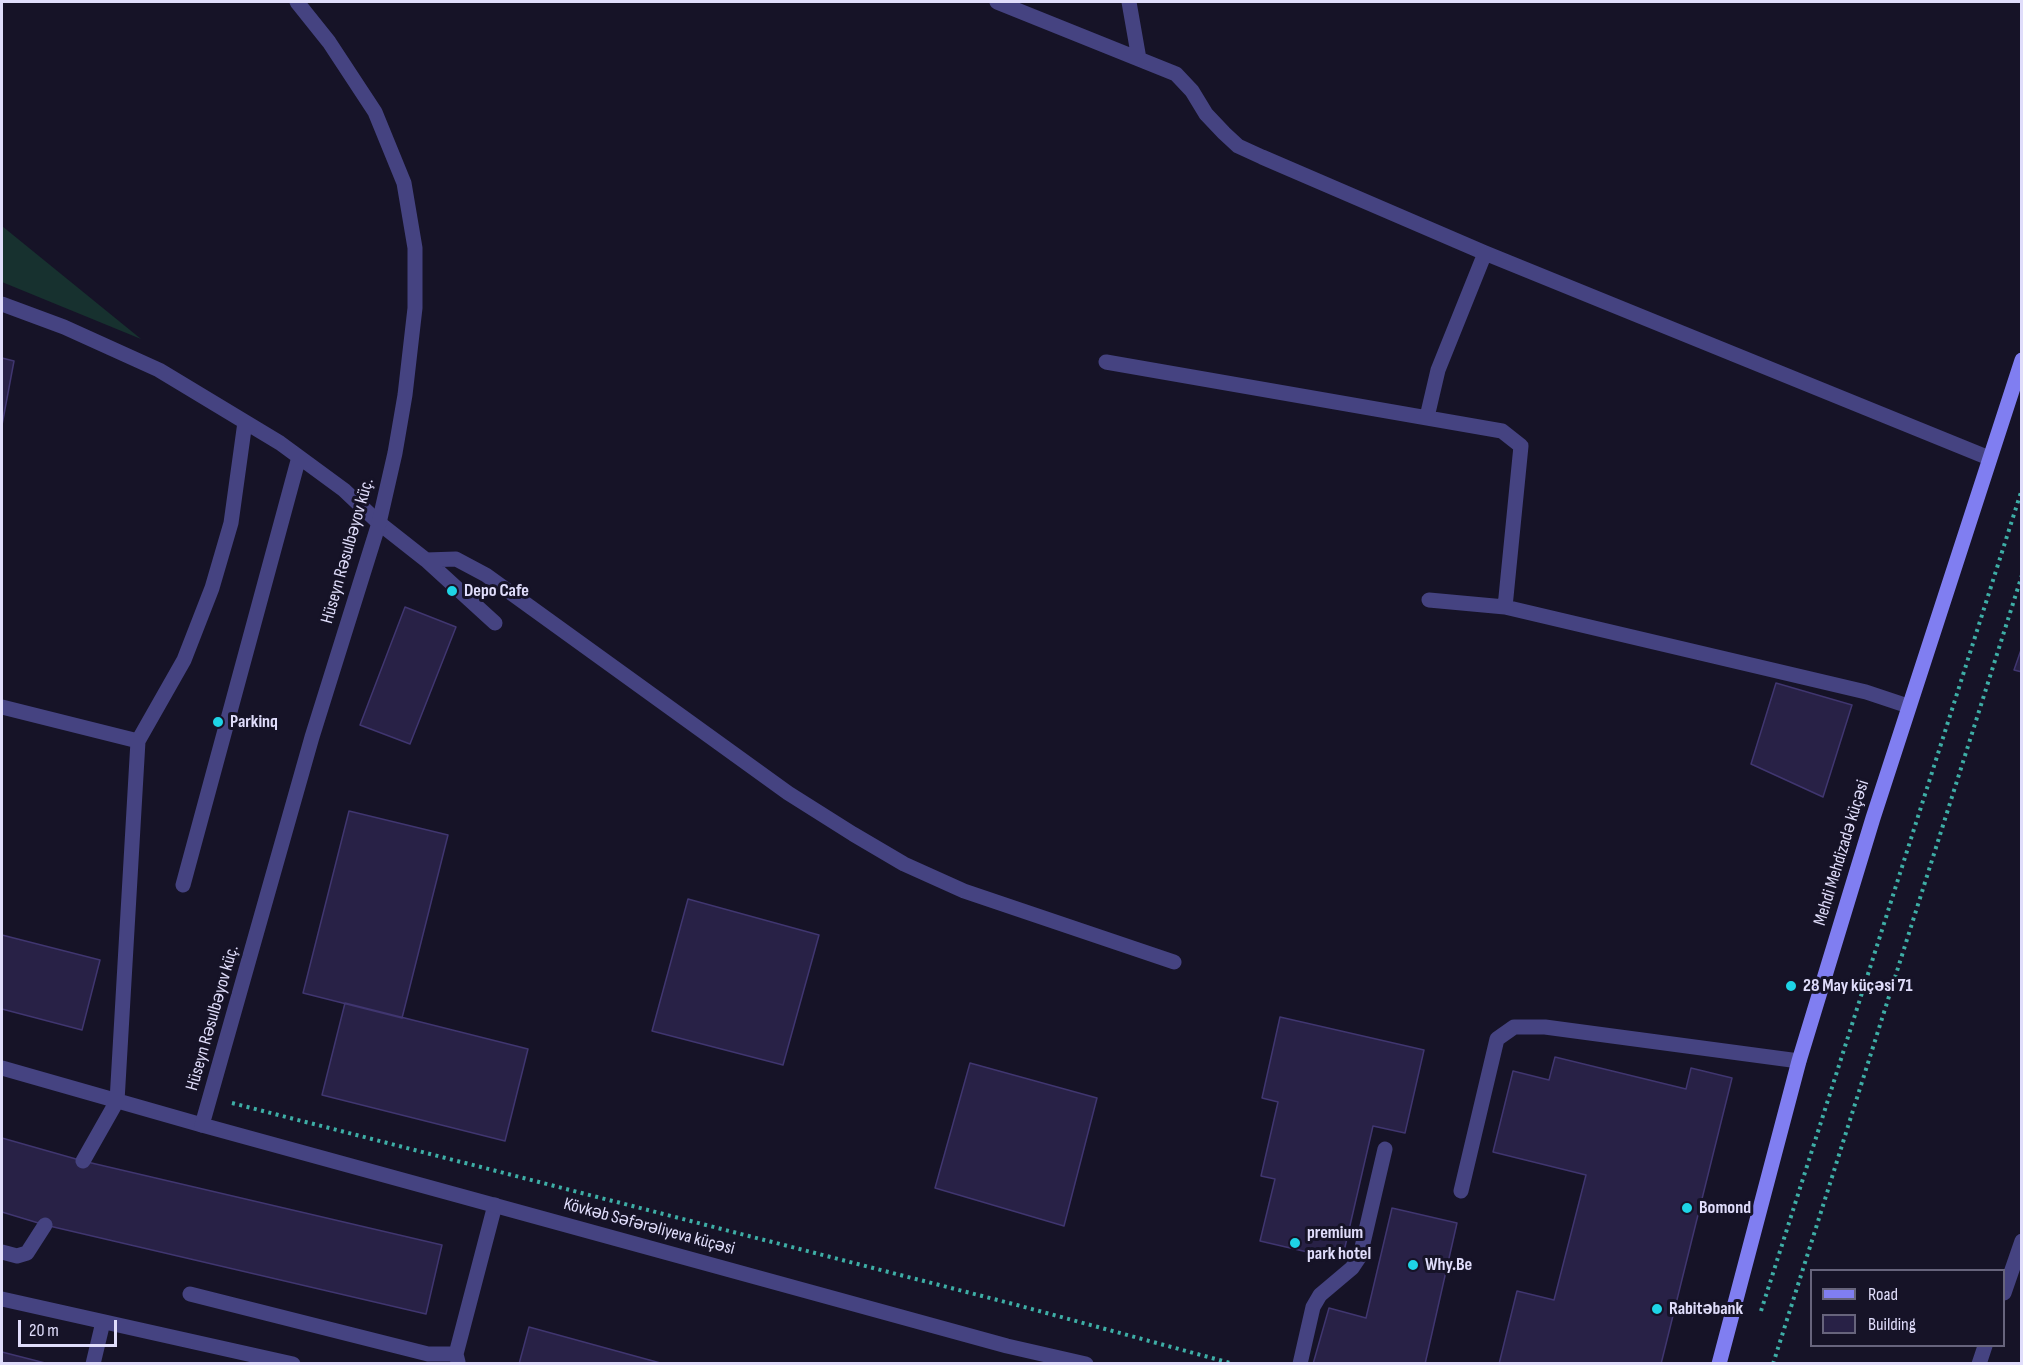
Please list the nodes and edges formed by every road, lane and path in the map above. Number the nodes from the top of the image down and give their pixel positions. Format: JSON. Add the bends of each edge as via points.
{"nodes":[{"id":1,"x":297,"y":2,"type":"edge"},
{"id":2,"x":997,"y":2,"type":"edge"},
{"id":3,"x":1129,"y":2,"type":"edge"},
{"id":4,"x":1139,"y":59,"type":"junction"},
{"id":5,"x":1485,"y":253,"type":"junction"},
{"id":6,"x":2,"y":304,"type":"edge"},
{"id":7,"x":2022,"y":360,"type":"edge"},
{"id":8,"x":1106,"y":362,"type":"dead end"},
{"id":9,"x":1427,"y":417,"type":"junction"},
{"id":10,"x":245,"y":422,"type":"junction"},
{"id":11,"x":299,"y":457,"type":"junction"},
{"id":12,"x":1989,"y":458,"type":"junction"},
{"id":13,"x":2022,"y":489,"type":"edge"},
{"id":14,"x":379,"y":523,"type":"junction"},
{"id":15,"x":426,"y":560,"type":"junction"},
{"id":16,"x":2022,"y":575,"type":"edge"},
{"id":17,"x":1429,"y":600,"type":"dead end"},
{"id":18,"x":1505,"y":607,"type":"junction"},
{"id":19,"x":495,"y":623,"type":"dead end"},
{"id":20,"x":1908,"y":706,"type":"junction"},
{"id":21,"x":2,"y":707,"type":"edge"},
{"id":22,"x":138,"y":741,"type":"junction"},
{"id":23,"x":183,"y":885,"type":"dead end"},
{"id":24,"x":1174,"y":962,"type":"dead end"},
{"id":25,"x":1798,"y":1061,"type":"junction"},
{"id":26,"x":2,"y":1068,"type":"edge"},
{"id":27,"x":210,"y":1098,"type":"junction"},
{"id":28,"x":117,"y":1101,"type":"junction"},
{"id":29,"x":202,"y":1125,"type":"junction"},
{"id":30,"x":1385,"y":1149,"type":"dead end"},
{"id":31,"x":83,"y":1161,"type":"dead end"},
{"id":32,"x":1461,"y":1191,"type":"dead end"},
{"id":33,"x":495,"y":1205,"type":"junction"},
{"id":34,"x":45,"y":1225,"type":"dead end"},
{"id":35,"x":2022,"y":1241,"type":"edge"},
{"id":36,"x":2,"y":1252,"type":"edge"},
{"id":37,"x":2005,"y":1290,"type":"edge"},
{"id":38,"x":190,"y":1294,"type":"dead end"},
{"id":39,"x":2,"y":1299,"type":"edge"},
{"id":40,"x":1758,"y":1320,"type":"dead end"},
{"id":41,"x":103,"y":1322,"type":"junction"},
{"id":42,"x":1985,"y":1347,"type":"edge"},
{"id":43,"x":424,"y":1359,"type":"edge"},
{"id":44,"x":457,"y":1359,"type":"edge"},
{"id":45,"x":93,"y":1364,"type":"edge"},
{"id":46,"x":293,"y":1364,"type":"edge"},
{"id":47,"x":1086,"y":1364,"type":"edge"},
{"id":48,"x":1234,"y":1364,"type":"edge"},
{"id":49,"x":1300,"y":1364,"type":"edge"},
{"id":50,"x":1719,"y":1364,"type":"edge"},
{"id":51,"x":1773,"y":1364,"type":"edge"},
{"id":52,"x":1979,"y":1364,"type":"edge"}],
"edges":[{"from":1,"to":14,"type":"street","name":"Hüseyn Rəsulbəyov küç.","via":[[375,112],[404,183],[415,248],[416,308],[408,372]]},
{"from":2,"to":4,"type":"street"},
{"from":3,"to":4,"type":"street"},
{"from":4,"to":5,"type":"street","via":[[1176,74],[1206,114],[1238,146]]},
{"from":5,"to":9,"type":"street","via":[[1438,370]]},
{"from":5,"to":12,"type":"street"},
{"from":6,"to":10,"type":"street","via":[[159,370]]},
{"from":7,"to":12,"type":"main road","name":"Mehdi Mehdizadə küçəsi"},
{"from":8,"to":9,"type":"street"},
{"from":9,"to":18,"type":"street","via":[[1502,431],[1521,446]]},
{"from":10,"to":11,"type":"street"},
{"from":10,"to":22,"type":"street","via":[[231,523],[212,588],[184,660]]},
{"from":11,"to":14,"type":"street","via":[[344,490]]},
{"from":11,"to":23,"type":"street"},
{"from":12,"to":20,"type":"main road","name":"Mehdi Mehdizadə küçəsi"},
{"from":13,"to":40,"type":"path"},
{"from":14,"to":15,"type":"street"},
{"from":14,"to":27,"type":"street","name":"Hüseyn Rəsulbəyov küç.","via":[[312,737]]},
{"from":15,"to":19,"type":"street"},
{"from":15,"to":24,"type":"street","via":[[456,559],[486,575],[788,793],[904,864],[964,891]]},
{"from":16,"to":51,"type":"path"},
{"from":17,"to":18,"type":"street"},
{"from":18,"to":20,"type":"street","via":[[1866,692]]},
{"from":20,"to":25,"type":"main road","name":"Mehdi Mehdizadə küçəsi"},
{"from":21,"to":22,"type":"street"},
{"from":22,"to":28,"type":"street"},
{"from":25,"to":32,"type":"street","via":[[1545,1027],[1514,1027],[1497,1039]]},
{"from":25,"to":50,"type":"main road","name":"Mehdi Mehdizadə küçəsi"},
{"from":26,"to":28,"type":"street","name":"Kövkəb Səfərəliyeva küçəsi"},
{"from":27,"to":29,"type":"street","name":"Hüseyn Rəsulbəyov küç."},
{"from":27,"to":48,"type":"path"},
{"from":28,"to":29,"type":"street","name":"Kövkəb Səfərəliyeva küçəsi"},
{"from":28,"to":31,"type":"street"},
{"from":29,"to":33,"type":"street","name":"Kövkəb Səfərəliyeva küçəsi"},
{"from":30,"to":49,"type":"street","via":[[1360,1256],[1313,1307]]},
{"from":33,"to":44,"type":"street"},
{"from":33,"to":47,"type":"street","name":"Kövkəb Səfərəliyeva küçəsi","via":[[1007,1346]]},
{"from":34,"to":36,"type":"street","via":[[27,1252],[17,1256]]},
{"from":35,"to":37,"type":"street"},
{"from":38,"to":43,"type":"street"},
{"from":39,"to":41,"type":"street"},
{"from":41,"to":45,"type":"street"},
{"from":41,"to":46,"type":"street"},
{"from":42,"to":52,"type":"street"},
{"from":43,"to":44,"type":"street"}]}
